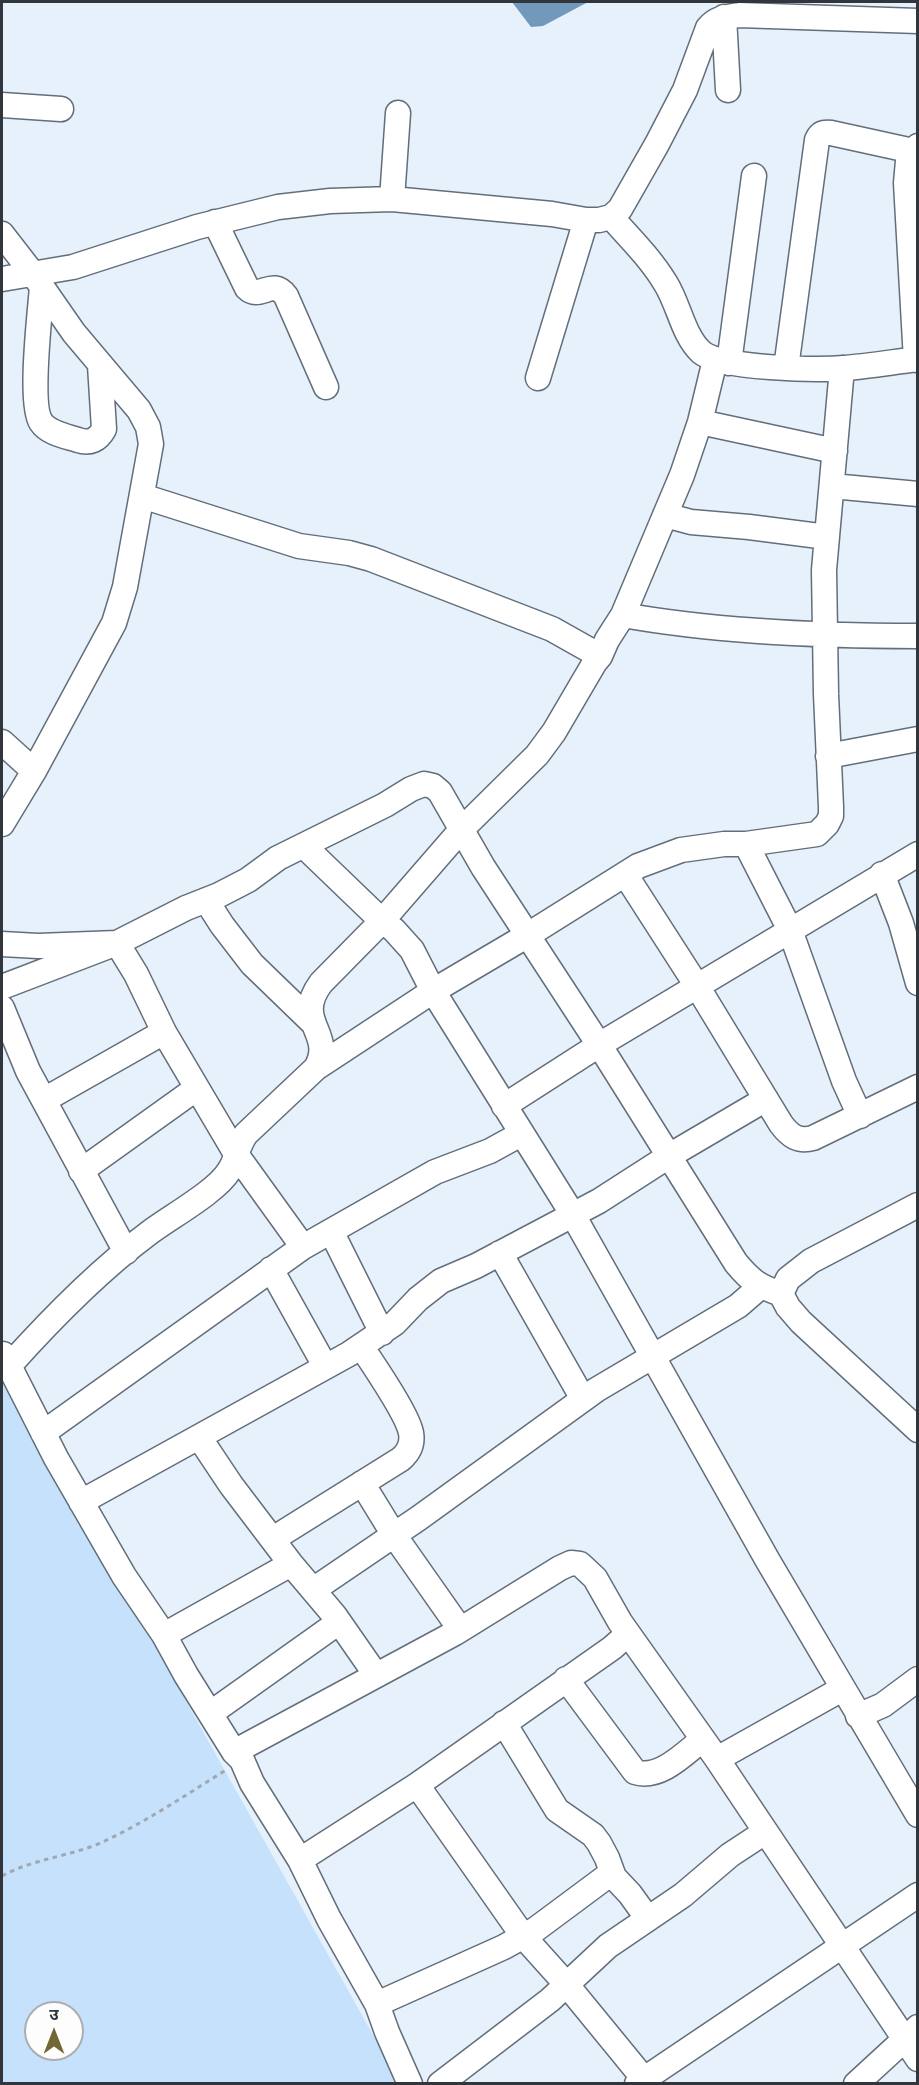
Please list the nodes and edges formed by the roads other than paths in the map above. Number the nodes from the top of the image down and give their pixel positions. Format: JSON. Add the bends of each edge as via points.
{"nodes":[{"id":1,"x":724,"y":17,"type":"junction"},
{"id":2,"x":918,"y":21,"type":"edge"},
{"id":3,"x":728,"y":90,"type":"dead end"},
{"id":4,"x":2,"y":105,"type":"edge"},
{"id":5,"x":61,"y":109,"type":"dead end"},
{"id":6,"x":398,"y":113,"type":"dead end"},
{"id":7,"x":915,"y":148,"type":"edge"},
{"id":8,"x":754,"y":176,"type":"dead end"},
{"id":9,"x":392,"y":199,"type":"junction"},
{"id":10,"x":611,"y":217,"type":"junction"},
{"id":11,"x":586,"y":220,"type":"junction"},
{"id":12,"x":215,"y":222,"type":"junction"},
{"id":13,"x":2,"y":234,"type":"edge"},
{"id":14,"x":2,"y":279,"type":"edge"},
{"id":15,"x":38,"y":281,"type":"junction"},
{"id":16,"x":917,"y":360,"type":"edge"},
{"id":17,"x":722,"y":361,"type":"junction"},
{"id":18,"x":100,"y":365,"type":"junction"},
{"id":19,"x":786,"y":368,"type":"junction"},
{"id":20,"x":842,"y":368,"type":"junction"},
{"id":21,"x":538,"y":378,"type":"dead end"},
{"id":22,"x":326,"y":387,"type":"dead end"},
{"id":23,"x":700,"y":422,"type":"junction"},
{"id":24,"x":835,"y":451,"type":"junction"},
{"id":25,"x":832,"y":486,"type":"junction"},
{"id":26,"x":918,"y":494,"type":"edge"},
{"id":27,"x":142,"y":496,"type":"junction"},
{"id":28,"x":665,"y":515,"type":"junction"},
{"id":29,"x":827,"y":537,"type":"junction"},
{"id":30,"x":623,"y":615,"type":"junction"},
{"id":31,"x":825,"y":634,"type":"junction"},
{"id":32,"x":918,"y":636,"type":"edge"},
{"id":33,"x":600,"y":656,"type":"junction"},
{"id":34,"x":918,"y":739,"type":"edge"},
{"id":35,"x":2,"y":742,"type":"edge"},
{"id":36,"x":828,"y":756,"type":"junction"},
{"id":37,"x":34,"y":771,"type":"junction"},
{"id":38,"x":2,"y":824,"type":"edge"},
{"id":39,"x":461,"y":830,"type":"junction"},
{"id":40,"x":746,"y":844,"type":"junction"},
{"id":41,"x":304,"y":846,"type":"junction"},
{"id":42,"x":918,"y":854,"type":"edge"},
{"id":43,"x":625,"y":874,"type":"junction"},
{"id":44,"x":882,"y":874,"type":"junction"},
{"id":45,"x":206,"y":900,"type":"junction"},
{"id":46,"x":381,"y":921,"type":"junction"},
{"id":47,"x":790,"y":930,"type":"junction"},
{"id":48,"x":528,"y":935,"type":"junction"},
{"id":49,"x":117,"y":943,"type":"junction"},
{"id":50,"x":2,"y":944,"type":"edge"},
{"id":51,"x":918,"y":983,"type":"edge"},
{"id":52,"x":697,"y":986,"type":"junction"},
{"id":53,"x":2,"y":987,"type":"edge"},
{"id":54,"x":433,"y":991,"type":"junction"},
{"id":55,"x":2,"y":1008,"type":"edge"},
{"id":56,"x":314,"y":1024,"type":"junction"},
{"id":57,"x":164,"y":1032,"type":"junction"},
{"id":58,"x":599,"y":1045,"type":"junction"},
{"id":59,"x":316,"y":1068,"type":"junction"},
{"id":60,"x":918,"y":1087,"type":"edge"},
{"id":61,"x":197,"y":1088,"type":"junction"},
{"id":62,"x":766,"y":1099,"type":"junction"},
{"id":63,"x":44,"y":1100,"type":"junction"},
{"id":64,"x":504,"y":1106,"type":"junction"},
{"id":65,"x":860,"y":1116,"type":"junction"},
{"id":66,"x":521,"y":1134,"type":"junction"},
{"id":67,"x":236,"y":1154,"type":"junction"},
{"id":68,"x":669,"y":1156,"type":"junction"},
{"id":69,"x":81,"y":1171,"type":"junction"},
{"id":70,"x":918,"y":1205,"type":"edge"},
{"id":71,"x":573,"y":1215,"type":"junction"},
{"id":72,"x":331,"y":1231,"type":"junction"},
{"id":73,"x":303,"y":1247,"type":"junction"},
{"id":74,"x":126,"y":1252,"type":"junction"},
{"id":75,"x":500,"y":1253,"type":"junction"},
{"id":76,"x":271,"y":1269,"type":"junction"},
{"id":77,"x":770,"y":1290,"type":"junction"},
{"id":78,"x":382,"y":1333,"type":"junction"},
{"id":79,"x":361,"y":1346,"type":"junction"},
{"id":80,"x":652,"y":1356,"type":"junction"},
{"id":81,"x":5,"y":1359,"type":"edge"},
{"id":82,"x":326,"y":1366,"type":"junction"},
{"id":83,"x":584,"y":1399,"type":"junction"},
{"id":84,"x":918,"y":1430,"type":"edge"},
{"id":85,"x":43,"y":1433,"type":"junction"},
{"id":86,"x":199,"y":1437,"type":"junction"},
{"id":87,"x":362,"y":1483,"type":"junction"},
{"id":88,"x":81,"y":1503,"type":"junction"},
{"id":89,"x":394,"y":1535,"type":"junction"},
{"id":90,"x":273,"y":1539,"type":"junction"},
{"id":91,"x":291,"y":1564,"type":"junction"},
{"id":92,"x":313,"y":1590,"type":"junction"},
{"id":93,"x":339,"y":1622,"type":"junction"},
{"id":94,"x":460,"y":1629,"type":"junction"},
{"id":95,"x":628,"y":1634,"type":"junction"},
{"id":96,"x":164,"y":1635,"type":"junction"},
{"id":97,"x":376,"y":1675,"type":"junction"},
{"id":98,"x":566,"y":1679,"type":"junction"},
{"id":99,"x":918,"y":1679,"type":"edge"},
{"id":100,"x":842,"y":1689,"type":"junction"},
{"id":101,"x":211,"y":1713,"type":"junction"},
{"id":102,"x":858,"y":1716,"type":"junction"},
{"id":103,"x":504,"y":1723,"type":"junction"},
{"id":104,"x":703,"y":1738,"type":"junction"},
{"id":105,"x":238,"y":1756,"type":"junction"},
{"id":106,"x":717,"y":1759,"type":"junction"},
{"id":107,"x":417,"y":1785,"type":"junction"},
{"id":108,"x":918,"y":1815,"type":"edge"},
{"id":109,"x":765,"y":1832,"type":"junction"},
{"id":110,"x":300,"y":1860,"type":"junction"},
{"id":111,"x":614,"y":1877,"type":"junction"},
{"id":112,"x":918,"y":1895,"type":"edge"},
{"id":113,"x":648,"y":1919,"type":"junction"},
{"id":114,"x":523,"y":1936,"type":"junction"},
{"id":115,"x":843,"y":1945,"type":"junction"},
{"id":116,"x":567,"y":1985,"type":"junction"},
{"id":117,"x":377,"y":2004,"type":"junction"},
{"id":118,"x":911,"y":2033,"type":"edge"},
{"id":119,"x":918,"y":2059,"type":"edge"},
{"id":120,"x":650,"y":2079,"type":"edge"},
{"id":121,"x":410,"y":2084,"type":"edge"},
{"id":122,"x":440,"y":2084,"type":"edge"},
{"id":123,"x":856,"y":2084,"type":"edge"}],
"edges":[{"from":1,"to":2,"type":"street"},
{"from":1,"to":3,"type":"street"},
{"from":1,"to":10,"type":"street","via":[[708,28],[685,90],[662,136],[620,209]]},
{"from":4,"to":5,"type":"street"},
{"from":6,"to":9,"type":"street"},
{"from":7,"to":16,"type":"street","via":[[908,161],[906,183]]},
{"from":7,"to":19,"type":"street","via":[[825,132],[817,140]]},
{"from":8,"to":17,"type":"street"},
{"from":9,"to":11,"type":"street"},
{"from":9,"to":12,"type":"street","via":[[278,207]]},
{"from":10,"to":11,"type":"street"},
{"from":10,"to":17,"type":"street","via":[[647,256],[666,284],[691,339],[702,353]]},
{"from":11,"to":21,"type":"street"},
{"from":12,"to":15,"type":"street"},
{"from":12,"to":22,"type":"street","via":[[251,292],[277,288],[286,296]]},
{"from":13,"to":15,"type":"street"},
{"from":14,"to":15,"type":"street"},
{"from":15,"to":18,"type":"street"},
{"from":15,"to":18,"type":"street","via":[[35,396],[40,421],[50,430],[82,441],[100,437],[104,429]]},
{"from":16,"to":20,"type":"street"},
{"from":17,"to":19,"type":"street"},
{"from":17,"to":23,"type":"street"},
{"from":18,"to":27,"type":"street","via":[[139,410],[148,428],[151,444]]},
{"from":19,"to":20,"type":"street"},
{"from":20,"to":24,"type":"street"},
{"from":23,"to":24,"type":"street"},
{"from":23,"to":28,"type":"street"},
{"from":24,"to":25,"type":"street"},
{"from":25,"to":26,"type":"street"},
{"from":25,"to":29,"type":"street"},
{"from":27,"to":33,"type":"street","via":[[299,546],[371,559],[552,629]]},
{"from":27,"to":37,"type":"street","via":[[125,587],[114,622]]},
{"from":28,"to":29,"type":"street","via":[[691,522]]},
{"from":28,"to":30,"type":"street"},
{"from":29,"to":31,"type":"street"},
{"from":30,"to":31,"type":"street","via":[[687,625]]},
{"from":30,"to":33,"type":"street"},
{"from":31,"to":32,"type":"street"},
{"from":31,"to":36,"type":"street"},
{"from":33,"to":39,"type":"street","via":[[537,755]]},
{"from":34,"to":36,"type":"street"},
{"from":35,"to":37,"type":"street"},
{"from":36,"to":40,"type":"street","via":[[831,816],[827,824],[817,834]]},
{"from":37,"to":38,"type":"street"},
{"from":39,"to":41,"type":"street","via":[[440,792],[424,784]]},
{"from":39,"to":46,"type":"street"},
{"from":39,"to":48,"type":"street"},
{"from":40,"to":43,"type":"street","via":[[681,850]]},
{"from":40,"to":47,"type":"street"},
{"from":41,"to":45,"type":"street"},
{"from":41,"to":46,"type":"street"},
{"from":42,"to":44,"type":"street"},
{"from":43,"to":48,"type":"street"},
{"from":43,"to":52,"type":"street"},
{"from":44,"to":47,"type":"street"},
{"from":44,"to":51,"type":"street","via":[[902,923]]},
{"from":45,"to":49,"type":"street"},
{"from":45,"to":56,"type":"street","via":[[252,964]]},
{"from":46,"to":54,"type":"street","via":[[412,950]]},
{"from":46,"to":56,"type":"street","via":[[313,993],[310,1013]]},
{"from":47,"to":52,"type":"street"},
{"from":47,"to":65,"type":"street"},
{"from":48,"to":54,"type":"street"},
{"from":48,"to":58,"type":"street"},
{"from":49,"to":50,"type":"street"},
{"from":49,"to":53,"type":"street"},
{"from":49,"to":57,"type":"street"},
{"from":52,"to":58,"type":"street"},
{"from":52,"to":62,"type":"street"},
{"from":54,"to":59,"type":"street"},
{"from":54,"to":64,"type":"street"},
{"from":55,"to":63,"type":"street"},
{"from":56,"to":59,"type":"street","via":[[323,1050]]},
{"from":57,"to":61,"type":"street"},
{"from":57,"to":63,"type":"street"},
{"from":58,"to":64,"type":"street"},
{"from":58,"to":68,"type":"street"},
{"from":59,"to":67,"type":"street","via":[[246,1134]]},
{"from":60,"to":65,"type":"street"},
{"from":61,"to":67,"type":"street"},
{"from":61,"to":69,"type":"street"},
{"from":62,"to":65,"type":"street","via":[[787,1131],[804,1140]]},
{"from":62,"to":68,"type":"street"},
{"from":63,"to":69,"type":"street"},
{"from":64,"to":66,"type":"street"},
{"from":66,"to":71,"type":"street"},
{"from":66,"to":72,"type":"street","via":[[490,1151],[435,1172]]},
{"from":67,"to":73,"type":"street"},
{"from":67,"to":74,"type":"street","via":[[230,1171],[216,1185]]},
{"from":68,"to":71,"type":"street"},
{"from":68,"to":77,"type":"street","via":[[736,1263],[749,1279]]},
{"from":69,"to":74,"type":"street"},
{"from":70,"to":77,"type":"street","via":[[811,1261]]},
{"from":71,"to":75,"type":"street"},
{"from":71,"to":80,"type":"street"},
{"from":72,"to":73,"type":"street"},
{"from":72,"to":78,"type":"street"},
{"from":73,"to":76,"type":"street"},
{"from":74,"to":81,"type":"street"},
{"from":75,"to":78,"type":"street","via":[[441,1281]]},
{"from":75,"to":83,"type":"street"},
{"from":76,"to":82,"type":"street"},
{"from":76,"to":85,"type":"street"},
{"from":77,"to":80,"type":"street"},
{"from":77,"to":84,"type":"street"},
{"from":78,"to":79,"type":"street"},
{"from":79,"to":82,"type":"street"},
{"from":79,"to":87,"type":"street","via":[[411,1432],[407,1454]]},
{"from":80,"to":83,"type":"street"},
{"from":80,"to":100,"type":"street"},
{"from":81,"to":85,"type":"street"},
{"from":82,"to":86,"type":"street"},
{"from":83,"to":89,"type":"street"},
{"from":85,"to":88,"type":"street"},
{"from":86,"to":88,"type":"street"},
{"from":86,"to":90,"type":"street"},
{"from":87,"to":89,"type":"street"},
{"from":87,"to":90,"type":"street"},
{"from":88,"to":96,"type":"street"},
{"from":89,"to":92,"type":"street"},
{"from":89,"to":94,"type":"street"},
{"from":90,"to":91,"type":"street"},
{"from":91,"to":92,"type":"street"},
{"from":91,"to":96,"type":"street"},
{"from":92,"to":93,"type":"street"},
{"from":93,"to":97,"type":"street"},
{"from":93,"to":101,"type":"street"},
{"from":94,"to":95,"type":"street","via":[[571,1563],[580,1564],[594,1578]]},
{"from":94,"to":97,"type":"street"},
{"from":95,"to":98,"type":"street"},
{"from":95,"to":104,"type":"street"},
{"from":96,"to":101,"type":"street"},
{"from":97,"to":105,"type":"street"},
{"from":98,"to":103,"type":"street"},
{"from":98,"to":104,"type":"street","via":[[635,1772],[645,1775],[666,1767]]},
{"from":99,"to":102,"type":"street","via":[[883,1705]]},
{"from":100,"to":102,"type":"street"},
{"from":100,"to":106,"type":"street"},
{"from":101,"to":105,"type":"street"},
{"from":102,"to":108,"type":"street"},
{"from":103,"to":107,"type":"street"},
{"from":103,"to":111,"type":"street","via":[[551,1802],[593,1835]]},
{"from":104,"to":106,"type":"street"},
{"from":105,"to":110,"type":"street"},
{"from":106,"to":109,"type":"street"},
{"from":107,"to":110,"type":"street"},
{"from":107,"to":114,"type":"street"},
{"from":109,"to":113,"type":"street"},
{"from":109,"to":115,"type":"street"},
{"from":110,"to":117,"type":"street"},
{"from":111,"to":113,"type":"street"},
{"from":111,"to":114,"type":"street","via":[[598,1881],[554,1917]]},
{"from":112,"to":115,"type":"street"},
{"from":113,"to":116,"type":"street","via":[[608,1946]]},
{"from":114,"to":116,"type":"street"},
{"from":114,"to":117,"type":"street"},
{"from":115,"to":118,"type":"street"},
{"from":115,"to":120,"type":"street"},
{"from":116,"to":120,"type":"street"},
{"from":116,"to":122,"type":"street"},
{"from":117,"to":121,"type":"street"},
{"from":118,"to":119,"type":"street"},
{"from":118,"to":123,"type":"street"}]}
